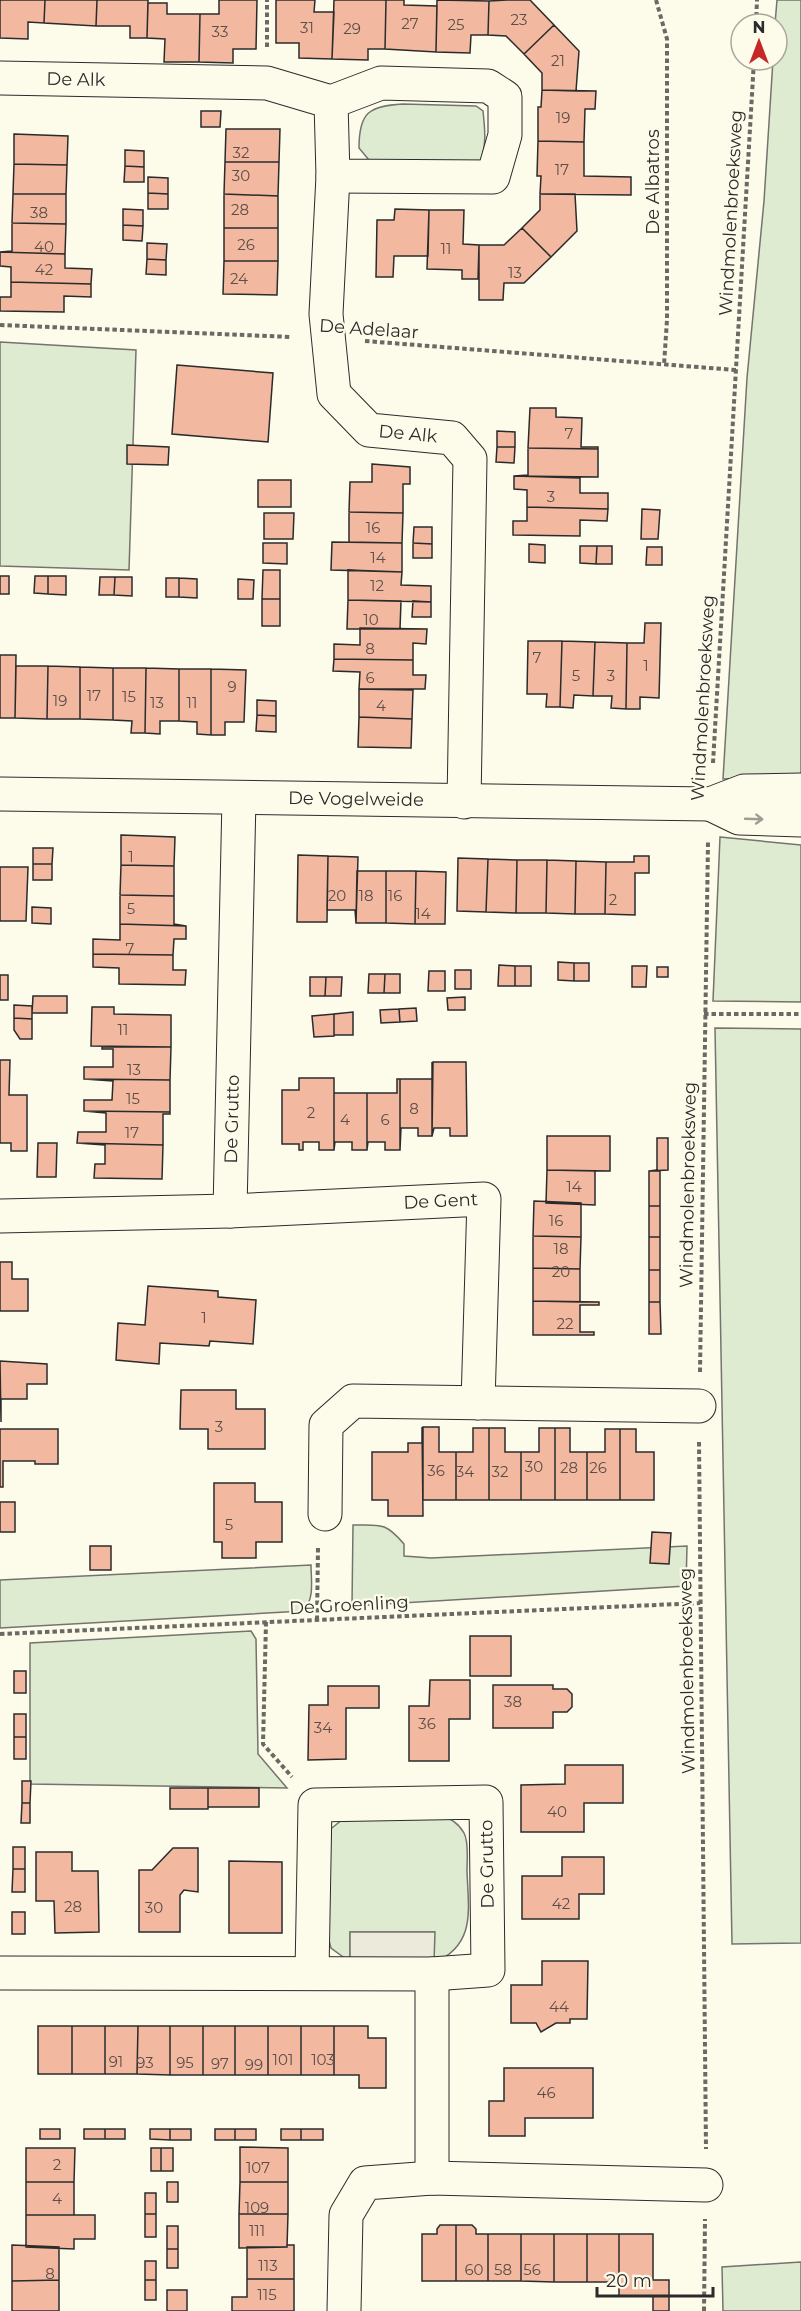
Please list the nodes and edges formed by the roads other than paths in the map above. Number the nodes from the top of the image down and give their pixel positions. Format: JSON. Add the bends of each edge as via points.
{"nodes":[{"id":1,"x":0,"y":78,"type":"edge"},
{"id":2,"x":331,"y":102,"type":"junction"},
{"id":3,"x":333,"y":176,"type":"junction"},
{"id":4,"x":801,"y":790,"type":"edge"},
{"id":5,"x":0,"y":794,"type":"edge"},
{"id":6,"x":239,"y":798,"type":"junction"},
{"id":7,"x":464,"y":802,"type":"junction"},
{"id":8,"x":710,"y":804,"type":"junction"},
{"id":9,"x":801,"y":820,"type":"edge"},
{"id":10,"x":230,"y":1211,"type":"junction"},
{"id":11,"x":0,"y":1216,"type":"edge"},
{"id":12,"x":478,"y":1403,"type":"junction"},
{"id":13,"x":699,"y":1406,"type":"road end"},
{"id":14,"x":325,"y":1514,"type":"road end"},
{"id":15,"x":312,"y":1972,"type":"junction"},
{"id":16,"x":0,"y":1973,"type":"edge"},
{"id":17,"x":432,"y":1974,"type":"junction"},
{"id":18,"x":432,"y":2178,"type":"junction"},
{"id":19,"x":706,"y":2186,"type":"road end"},
{"id":20,"x":344,"y":2311,"type":"edge"}],
"edges":[{"from":1,"to":2,"type":"street","name":"De Alk","via":[[267,83]]},
{"from":2,"to":3,"type":"street","name":"De Alk"},
{"from":2,"to":3,"type":"street","via":[[381,83],[488,86],[505,97],[505,135],[493,177]]},
{"from":3,"to":7,"type":"street","name":"De Alk","via":[[326,314],[334,394],[369,430],[452,438],[470,459]]},
{"from":4,"to":8,"type":"street","name":"De Vogelweide","via":[[744,791]]},
{"from":5,"to":6,"type":"street","name":"De Vogelweide"},
{"from":6,"to":7,"type":"street","name":"De Vogelweide"},
{"from":6,"to":10,"type":"street","name":"De Grutto"},
{"from":7,"to":8,"type":"street","name":"De Vogelweide"},
{"from":8,"to":9,"type":"street","name":"De Vogelweide","one_way":true,"via":[[739,818]]},
{"from":10,"to":11,"type":"street"},
{"from":10,"to":12,"type":"street","name":"De Gent","via":[[484,1199]]},
{"from":12,"to":13,"type":"street"},
{"from":12,"to":14,"type":"street","via":[[353,1401],[326,1425]]},
{"from":15,"to":16,"type":"street","name":"De Grutto"},
{"from":15,"to":17,"type":"street","name":"De Grutto"},
{"from":15,"to":17,"type":"street","name":"De Grutto","via":[[315,1806],[486,1802],[488,1970]]},
{"from":17,"to":18,"type":"street"},
{"from":18,"to":19,"type":"street"},
{"from":18,"to":20,"type":"street","via":[[365,2183],[346,2215]]}]}
